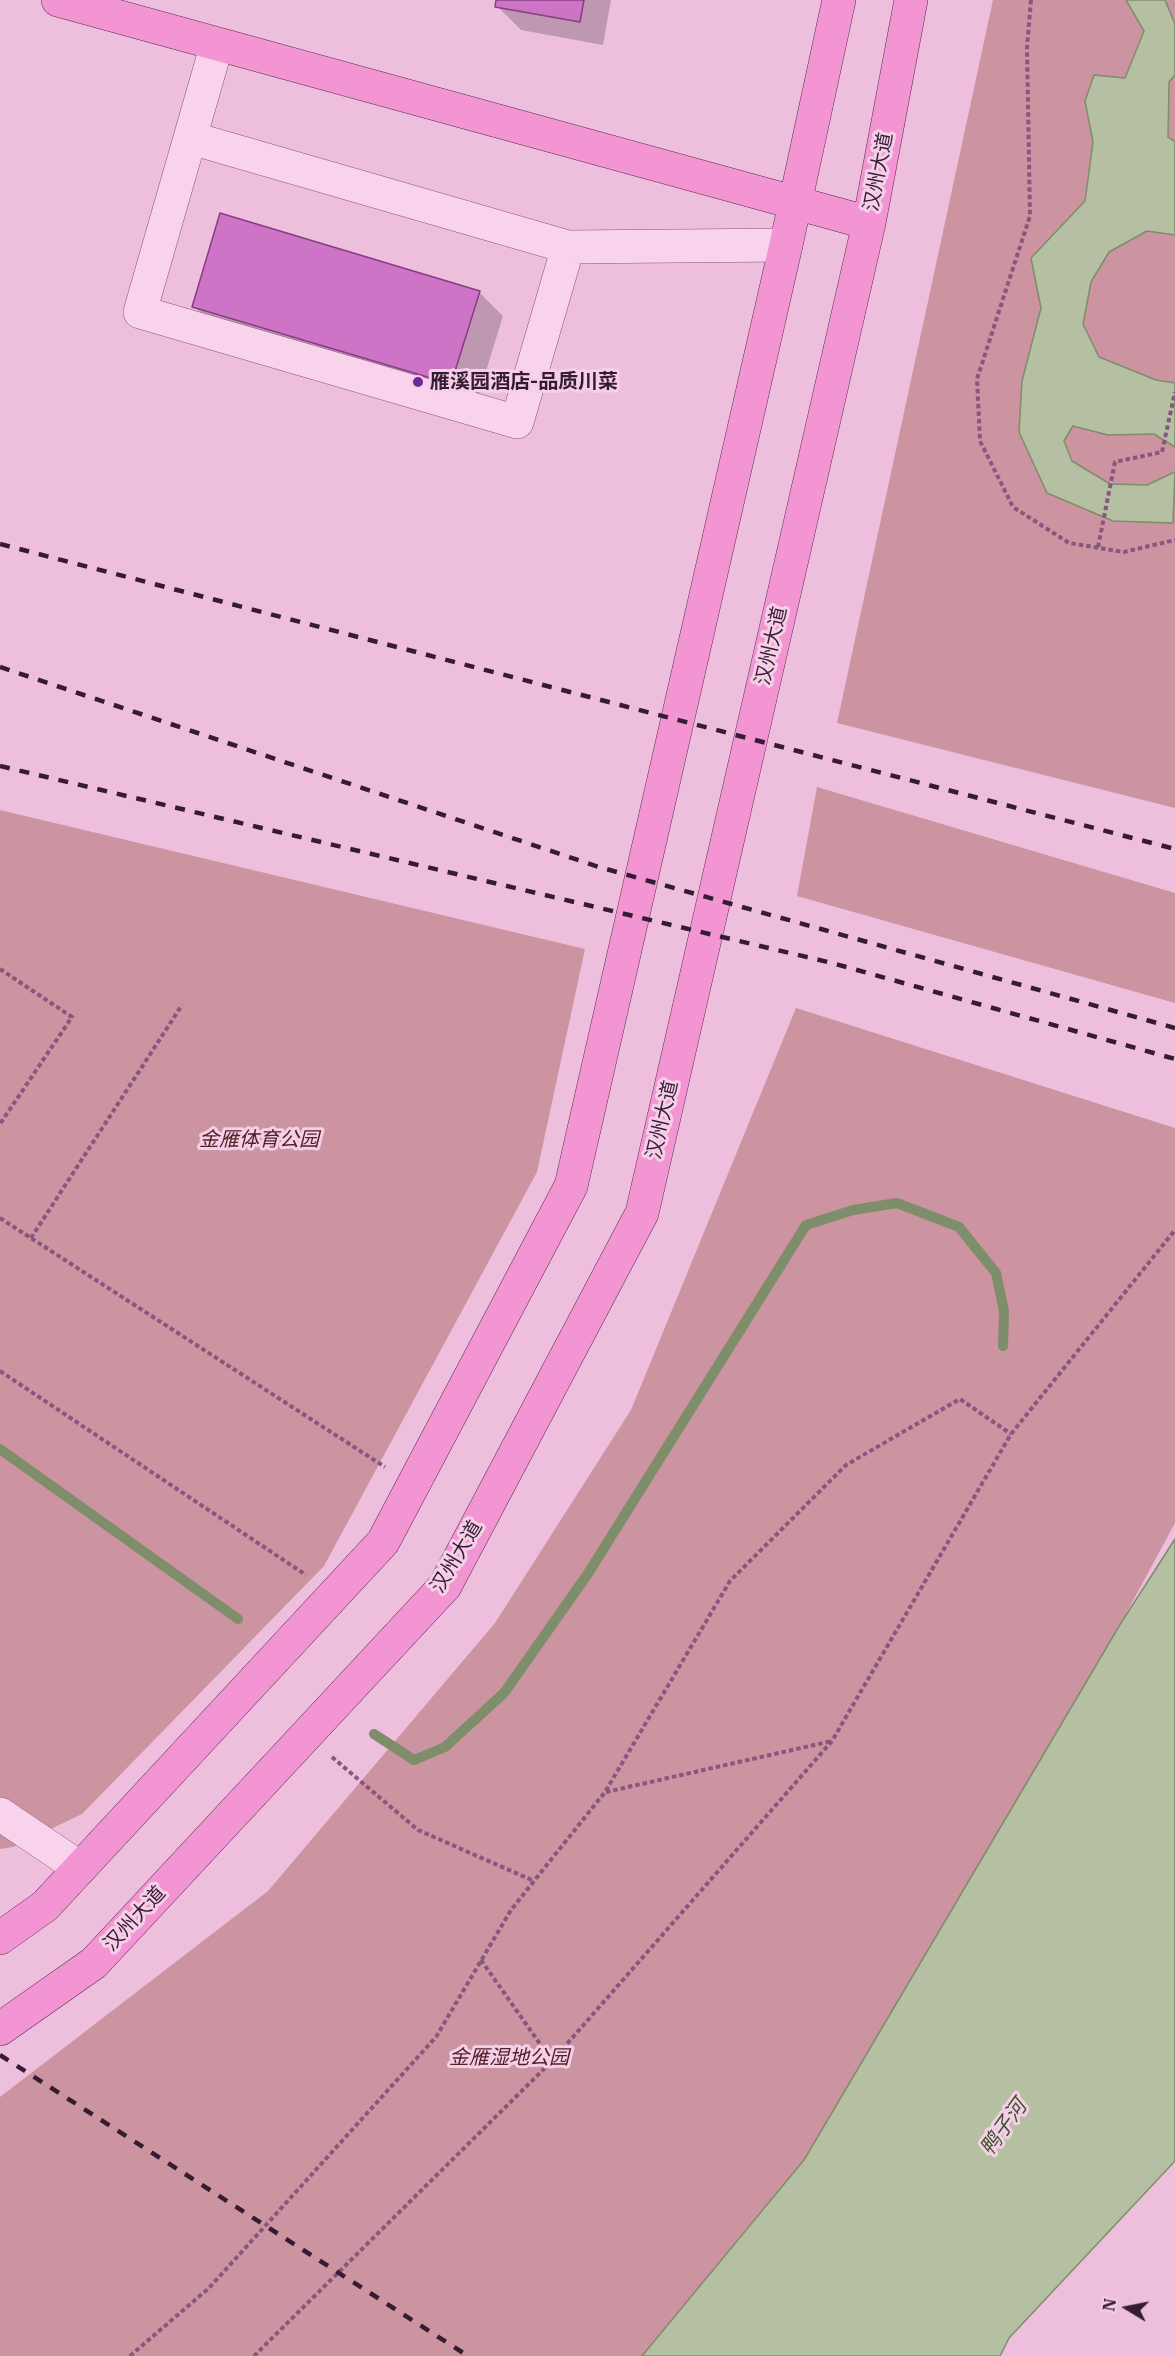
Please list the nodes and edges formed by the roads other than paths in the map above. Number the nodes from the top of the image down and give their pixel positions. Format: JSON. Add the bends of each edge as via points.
{"nodes":[{"id":1,"x":58,"y":0,"type":"edge"},
{"id":2,"x":839,"y":0,"type":"edge"},
{"id":3,"x":911,"y":0,"type":"edge"},
{"id":4,"x":217,"y":44,"type":"junction"},
{"id":5,"x":191,"y":138,"type":"junction"},
{"id":6,"x":796,"y":203,"type":"junction"},
{"id":7,"x":869,"y":223,"type":"junction"},
{"id":8,"x":786,"y":245,"type":"junction"},
{"id":9,"x":568,"y":247,"type":"junction"},
{"id":10,"x":0,"y":1814,"type":"edge"},
{"id":11,"x":80,"y":1868,"type":"junction"},
{"id":12,"x":0,"y":1938,"type":"edge"},
{"id":13,"x":0,"y":2029,"type":"edge"}],
"edges":[{"from":1,"to":4,"type":"main road"},
{"from":2,"to":6,"type":"main road"},
{"from":3,"to":7,"type":"main road","name":"汉州大道"},
{"from":4,"to":5,"type":"lane"},
{"from":4,"to":6,"type":"main road"},
{"from":5,"to":9,"type":"lane"},
{"from":5,"to":9,"type":"lane","via":[[140,312],[517,422]]},
{"from":6,"to":7,"type":"main road"},
{"from":6,"to":8,"type":"main road"},
{"from":7,"to":13,"type":"main road","name":"汉州大道","via":[[642,1213],[445,1586],[94,1963]]},
{"from":8,"to":9,"type":"lane"},
{"from":8,"to":11,"type":"main road","via":[[571,1186],[383,1542]]},
{"from":10,"to":11,"type":"lane"},
{"from":11,"to":12,"type":"main road","via":[[45,1906]]}]}
